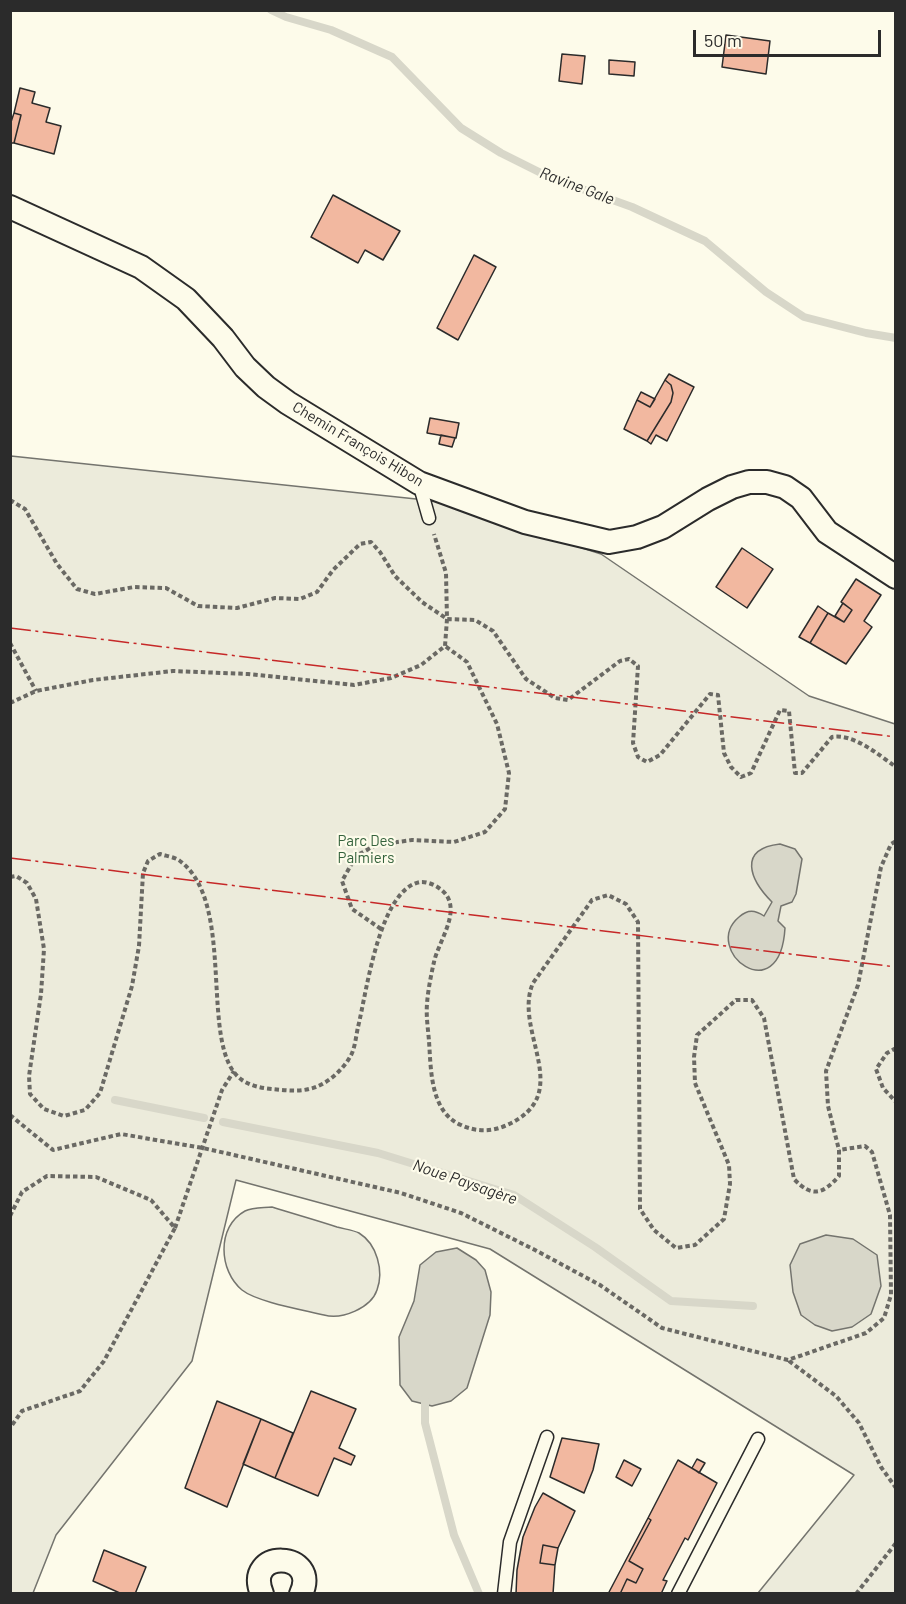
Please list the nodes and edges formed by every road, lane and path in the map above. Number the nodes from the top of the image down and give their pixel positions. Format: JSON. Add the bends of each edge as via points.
{"nodes":[{"id":1,"x":10,"y":207,"type":"edge"},
{"id":2,"x":419,"y":483,"type":"junction"},
{"id":3,"x":10,"y":500,"type":"edge"},
{"id":4,"x":429,"y":518,"type":"joint"},
{"id":5,"x":896,"y":577,"type":"edge"},
{"id":6,"x":447,"y":619,"type":"junction"},
{"id":7,"x":10,"y":642,"type":"edge"},
{"id":8,"x":445,"y":646,"type":"junction"},
{"id":9,"x":36,"y":691,"type":"junction"},
{"id":10,"x":10,"y":703,"type":"edge"},
{"id":11,"x":896,"y":767,"type":"edge"},
{"id":12,"x":896,"y":841,"type":"edge"},
{"id":13,"x":10,"y":877,"type":"edge"},
{"id":14,"x":381,"y":929,"type":"junction"},
{"id":15,"x":896,"y":1048,"type":"edge"},
{"id":16,"x":234,"y":1071,"type":"junction"},
{"id":17,"x":896,"y":1102,"type":"edge"},
{"id":18,"x":10,"y":1116,"type":"edge"},
{"id":19,"x":203,"y":1148,"type":"junction"},
{"id":20,"x":839,"y":1150,"type":"junction"},
{"id":21,"x":10,"y":1216,"type":"edge"},
{"id":22,"x":175,"y":1228,"type":"junction"},
{"id":23,"x":788,"y":1360,"type":"junction"},
{"id":24,"x":10,"y":1428,"type":"edge"},
{"id":25,"x":547,"y":1437,"type":"dead end"},
{"id":26,"x":758,"y":1439,"type":"dead end"},
{"id":27,"x":896,"y":1488,"type":"edge"},
{"id":28,"x":896,"y":1543,"type":"edge"},
{"id":29,"x":262,"y":1593,"type":"edge"},
{"id":30,"x":301,"y":1593,"type":"edge"},
{"id":31,"x":504,"y":1593,"type":"edge"},
{"id":32,"x":678,"y":1593,"type":"edge"},
{"id":33,"x":856,"y":1593,"type":"edge"}],
"edges":[{"from":1,"to":2,"type":"street","name":"Chemin François Hibon","via":[[141,267],[186,299],[266,387]]},
{"from":2,"to":4,"type":"lane"},
{"from":2,"to":5,"type":"street","name":"Chemin François Hibon","via":[[525,522],[609,542],[663,527],[732,487],[767,482],[785,487],[801,498],[827,532]]},
{"from":3,"to":6,"type":"path","via":[[25,509],[57,564],[77,589],[94,594],[134,587],[166,588],[198,606],[237,609],[275,598],[300,599],[317,592],[360,544],[371,542],[395,576]]},
{"from":4,"to":6,"type":"path","via":[[446,573]]},
{"from":6,"to":8,"type":"path"},
{"from":6,"to":11,"type":"path","via":[[475,620],[493,632],[526,680],[555,698],[568,700],[629,659],[638,666],[633,743],[638,757],[646,762],[660,755],[710,694],[718,695],[724,753],[730,767],[741,777],[751,773],[780,710],[789,711],[795,773],[802,773],[831,737],[839,735],[870,748]]},
{"from":7,"to":9,"type":"path"},
{"from":8,"to":9,"type":"path","via":[[421,665],[392,678],[354,685],[173,671]]},
{"from":8,"to":14,"type":"path","via":[[467,662],[497,724],[509,773],[506,809],[485,832],[454,842],[412,840],[376,845],[356,856],[342,881],[352,909]]},
{"from":9,"to":10,"type":"path"},
{"from":12,"to":20,"type":"path","via":[[881,867],[858,985],[826,1071],[828,1106]]},
{"from":13,"to":16,"type":"path","via":[[27,882],[36,899],[44,949],[29,1076],[30,1094],[44,1108],[64,1116],[85,1110],[100,1093],[132,986],[139,946],[143,873],[148,861],[160,854],[178,860],[194,875],[205,901],[215,946],[219,1022]]},
{"from":14,"to":16,"type":"path","via":[[352,1055],[336,1075],[311,1089],[290,1090],[257,1087]]},
{"from":14,"to":20,"type":"path","via":[[393,903],[407,886],[424,881],[448,897],[451,912],[434,959],[427,1005],[431,1076],[437,1101],[454,1122],[474,1131],[499,1129],[531,1109],[538,1093],[542,1073],[528,1015],[528,994],[533,983],[592,900],[608,895],[626,904],[638,922],[640,1209],[654,1230],[676,1248],[695,1245],[724,1219],[729,1166],[694,1083],[693,1057],[697,1035],[735,1000],[752,1000],[764,1018],[794,1179],[804,1190],[815,1192],[829,1187],[839,1176]]},
{"from":15,"to":17,"type":"path","via":[[887,1053],[876,1069],[883,1088]]},
{"from":16,"to":19,"type":"path","via":[[222,1090]]},
{"from":18,"to":19,"type":"path","via":[[53,1150],[121,1134]]},
{"from":19,"to":22,"type":"path"},
{"from":19,"to":23,"type":"path","via":[[401,1193],[461,1213],[600,1285],[662,1328]]},
{"from":20,"to":23,"type":"path","via":[[865,1146],[872,1152],[890,1215],[891,1295],[884,1318],[866,1333]]},
{"from":21,"to":22,"type":"path","via":[[22,1192],[47,1176],[96,1178],[151,1200]]},
{"from":22,"to":24,"type":"path","via":[[104,1361],[80,1391],[22,1412]]},
{"from":23,"to":27,"type":"path","via":[[836,1396],[859,1423]]},
{"from":25,"to":31,"type":"lane","via":[[510,1542]]},
{"from":26,"to":32,"type":"lane"},
{"from":28,"to":33,"type":"path"},
{"from":29,"to":30,"type":"street","via":[[259,1580],[265,1567],[285,1559],[303,1573]]}]}
